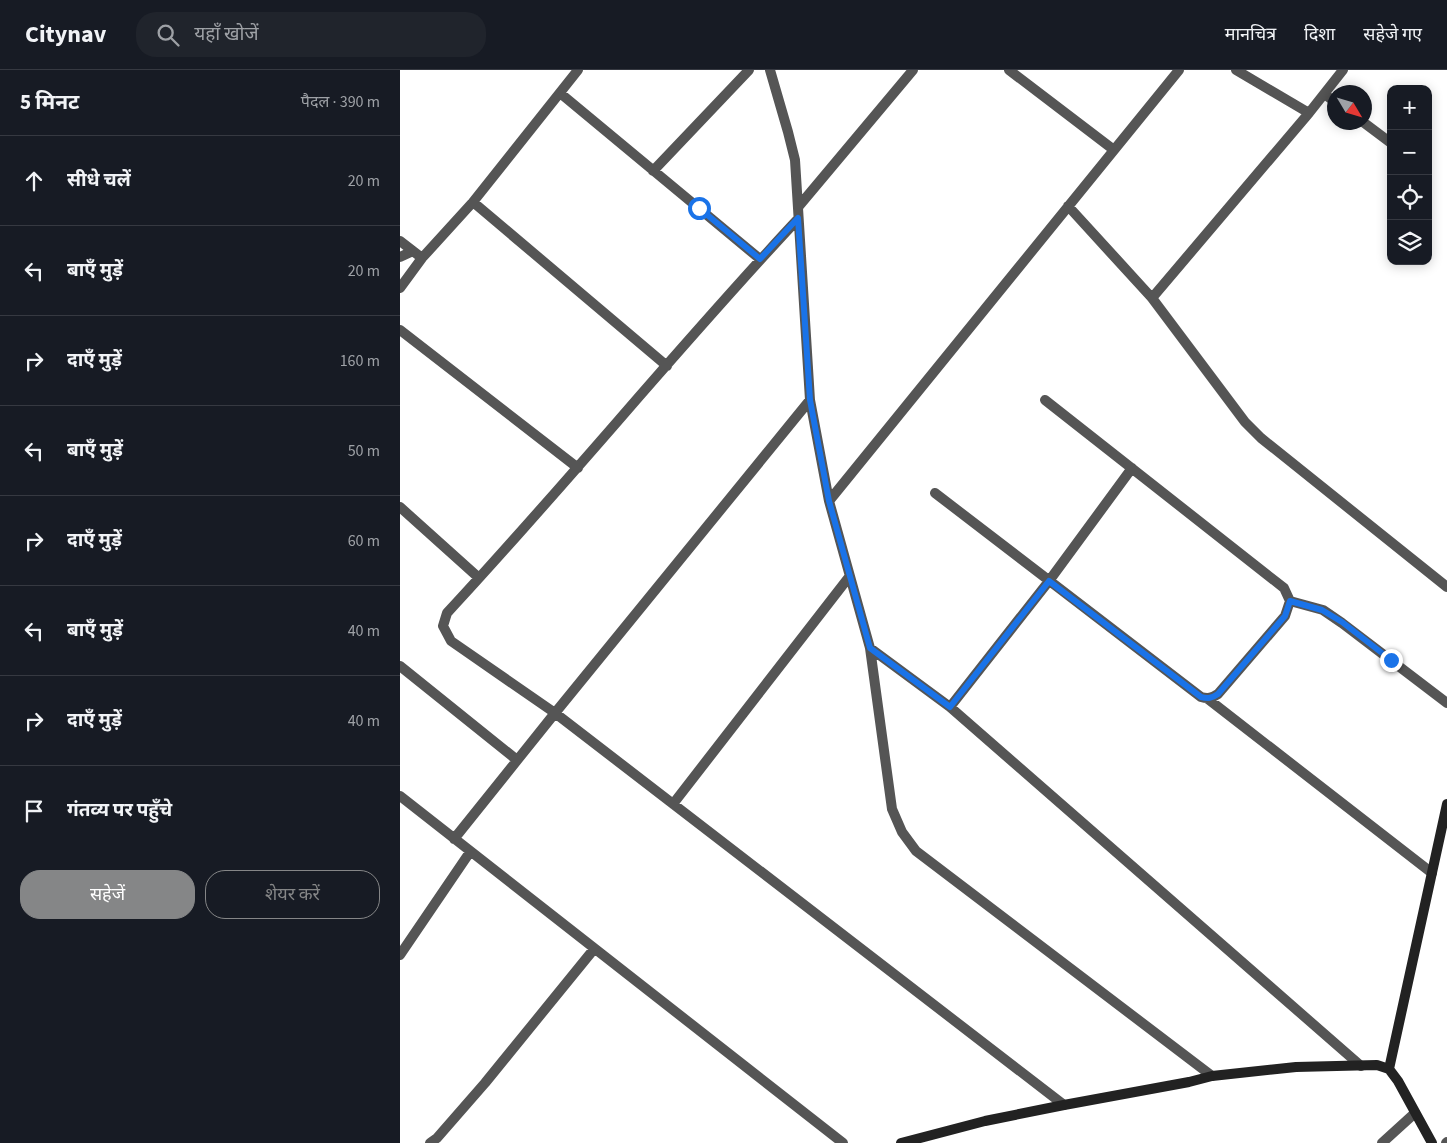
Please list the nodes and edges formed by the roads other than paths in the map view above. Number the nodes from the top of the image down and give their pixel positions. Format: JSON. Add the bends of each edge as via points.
{"nodes":[{"id":1,"x":578,"y":70,"type":"edge"},
{"id":2,"x":749,"y":70,"type":"edge"},
{"id":3,"x":770,"y":70,"type":"edge"},
{"id":4,"x":913,"y":70,"type":"edge"},
{"id":5,"x":1009,"y":70,"type":"edge"},
{"id":6,"x":1178,"y":70,"type":"edge"},
{"id":7,"x":1236,"y":70,"type":"edge"},
{"id":8,"x":1343,"y":70,"type":"edge"},
{"id":9,"x":560,"y":93,"type":"junction"},
{"id":10,"x":1324,"y":94,"type":"junction"},
{"id":11,"x":1327,"y":96,"type":"edge"},
{"id":12,"x":1309,"y":113,"type":"junction"},
{"id":13,"x":1372,"y":128,"type":"edge"},
{"id":14,"x":1387,"y":139,"type":"edge"},
{"id":15,"x":1114,"y":150,"type":"junction"},
{"id":16,"x":653,"y":171,"type":"junction"},
{"id":17,"x":473,"y":202,"type":"junction"},
{"id":18,"x":799,"y":206,"type":"junction"},
{"id":19,"x":1068,"y":206,"type":"junction"},
{"id":20,"x":798,"y":218,"type":"junction"},
{"id":21,"x":400,"y":241,"type":"edge"},
{"id":22,"x":413,"y":251,"type":"junction"},
{"id":23,"x":400,"y":258,"type":"edge"},
{"id":24,"x":422,"y":258,"type":"junction"},
{"id":25,"x":760,"y":259,"type":"junction"},
{"id":26,"x":400,"y":288,"type":"edge"},
{"id":27,"x":1152,"y":298,"type":"junction"},
{"id":28,"x":400,"y":330,"type":"edge"},
{"id":29,"x":667,"y":366,"type":"junction"},
{"id":30,"x":810,"y":400,"type":"junction"},
{"id":31,"x":1045,"y":400,"type":"dead end"},
{"id":32,"x":578,"y":468,"type":"junction"},
{"id":33,"x":1132,"y":468,"type":"junction"},
{"id":34,"x":934,"y":493,"type":"dead end"},
{"id":35,"x":829,"y":501,"type":"junction"},
{"id":36,"x":400,"y":507,"type":"edge"},
{"id":37,"x":849,"y":577,"type":"junction"},
{"id":38,"x":479,"y":578,"type":"junction"},
{"id":39,"x":1049,"y":581,"type":"junction"},
{"id":40,"x":1447,"y":587,"type":"edge"},
{"id":41,"x":1290,"y":601,"type":"junction"},
{"id":42,"x":870,"y":648,"type":"junction"},
{"id":43,"x":400,"y":666,"type":"edge"},
{"id":44,"x":1208,"y":699,"type":"junction"},
{"id":45,"x":1447,"y":703,"type":"edge"},
{"id":46,"x":950,"y":707,"type":"junction"},
{"id":47,"x":554,"y":713,"type":"junction"},
{"id":48,"x":517,"y":760,"type":"junction"},
{"id":49,"x":400,"y":796,"type":"edge"},
{"id":50,"x":673,"y":804,"type":"junction"},
{"id":51,"x":1447,"y":804,"type":"edge"},
{"id":52,"x":454,"y":839,"type":"junction"},
{"id":53,"x":470,"y":852,"type":"junction"},
{"id":54,"x":1432,"y":873,"type":"junction"},
{"id":55,"x":594,"y":948,"type":"junction"},
{"id":56,"x":400,"y":955,"type":"edge"},
{"id":57,"x":1361,"y":1066,"type":"junction"},
{"id":58,"x":1389,"y":1069,"type":"junction"},
{"id":59,"x":1212,"y":1076,"type":"junction"},
{"id":60,"x":1064,"y":1105,"type":"junction"},
{"id":61,"x":1415,"y":1113,"type":"junction"},
{"id":62,"x":430,"y":1143,"type":"edge"},
{"id":63,"x":843,"y":1143,"type":"edge"},
{"id":64,"x":901,"y":1143,"type":"edge"},
{"id":65,"x":1382,"y":1143,"type":"edge"},
{"id":66,"x":1432,"y":1143,"type":"edge"}],
"edges":[{"from":1,"to":9,"type":"street"},
{"from":2,"to":16,"type":"street"},
{"from":3,"to":18,"type":"street","via":[[792,151]]},
{"from":4,"to":18,"type":"street"},
{"from":5,"to":15,"type":"street"},
{"from":6,"to":15,"type":"street"},
{"from":7,"to":12,"type":"street"},
{"from":8,"to":10,"type":"street"},
{"from":9,"to":16,"type":"street"},
{"from":9,"to":17,"type":"street"},
{"from":10,"to":11,"type":"street"},
{"from":10,"to":12,"type":"street"},
{"from":12,"to":27,"type":"street"},
{"from":13,"to":14,"type":"street"},
{"from":15,"to":19,"type":"street"},
{"from":16,"to":25,"type":"street"},
{"from":17,"to":24,"type":"street"},
{"from":17,"to":29,"type":"street"},
{"from":18,"to":20,"type":"street"},
{"from":19,"to":27,"type":"street"},
{"from":19,"to":35,"type":"street"},
{"from":20,"to":25,"type":"street"},
{"from":20,"to":30,"type":"street"},
{"from":21,"to":22,"type":"street"},
{"from":22,"to":23,"type":"street"},
{"from":22,"to":24,"type":"street"},
{"from":24,"to":26,"type":"street"},
{"from":25,"to":29,"type":"street"},
{"from":27,"to":40,"type":"street","via":[[1245,422],[1261,438]]},
{"from":28,"to":32,"type":"street"},
{"from":29,"to":32,"type":"street"},
{"from":30,"to":35,"type":"street"},
{"from":30,"to":47,"type":"street"},
{"from":31,"to":33,"type":"street"},
{"from":32,"to":38,"type":"street"},
{"from":33,"to":39,"type":"street"},
{"from":33,"to":41,"type":"street","via":[[1284,588]]},
{"from":34,"to":39,"type":"street"},
{"from":35,"to":37,"type":"street"},
{"from":36,"to":38,"type":"street"},
{"from":37,"to":42,"type":"street"},
{"from":37,"to":50,"type":"street"},
{"from":38,"to":47,"type":"street","via":[[447,613],[442,626],[451,641]]},
{"from":39,"to":44,"type":"street","via":[[1201,697]]},
{"from":39,"to":46,"type":"street"},
{"from":41,"to":44,"type":"street","via":[[1285,616],[1218,694]]},
{"from":41,"to":45,"type":"street","via":[[1322,610],[1342,622]]},
{"from":42,"to":46,"type":"street"},
{"from":42,"to":59,"type":"street","via":[[892,809],[902,832],[916,851]]},
{"from":43,"to":48,"type":"street"},
{"from":44,"to":54,"type":"street"},
{"from":46,"to":57,"type":"street"},
{"from":47,"to":48,"type":"street"},
{"from":47,"to":50,"type":"street"},
{"from":48,"to":52,"type":"street"},
{"from":49,"to":52,"type":"street"},
{"from":50,"to":60,"type":"street"},
{"from":51,"to":54,"type":"street"},
{"from":52,"to":53,"type":"street"},
{"from":53,"to":55,"type":"street"},
{"from":53,"to":56,"type":"street"},
{"from":54,"to":58,"type":"street"},
{"from":55,"to":62,"type":"street","via":[[485,1083]]},
{"from":55,"to":63,"type":"street"},
{"from":57,"to":58,"type":"street","via":[[1376,1065]]},
{"from":57,"to":59,"type":"street","via":[[1296,1067]]},
{"from":58,"to":61,"type":"street"},
{"from":59,"to":60,"type":"street"},
{"from":60,"to":64,"type":"street"},
{"from":61,"to":65,"type":"street"},
{"from":61,"to":66,"type":"street"}]}
